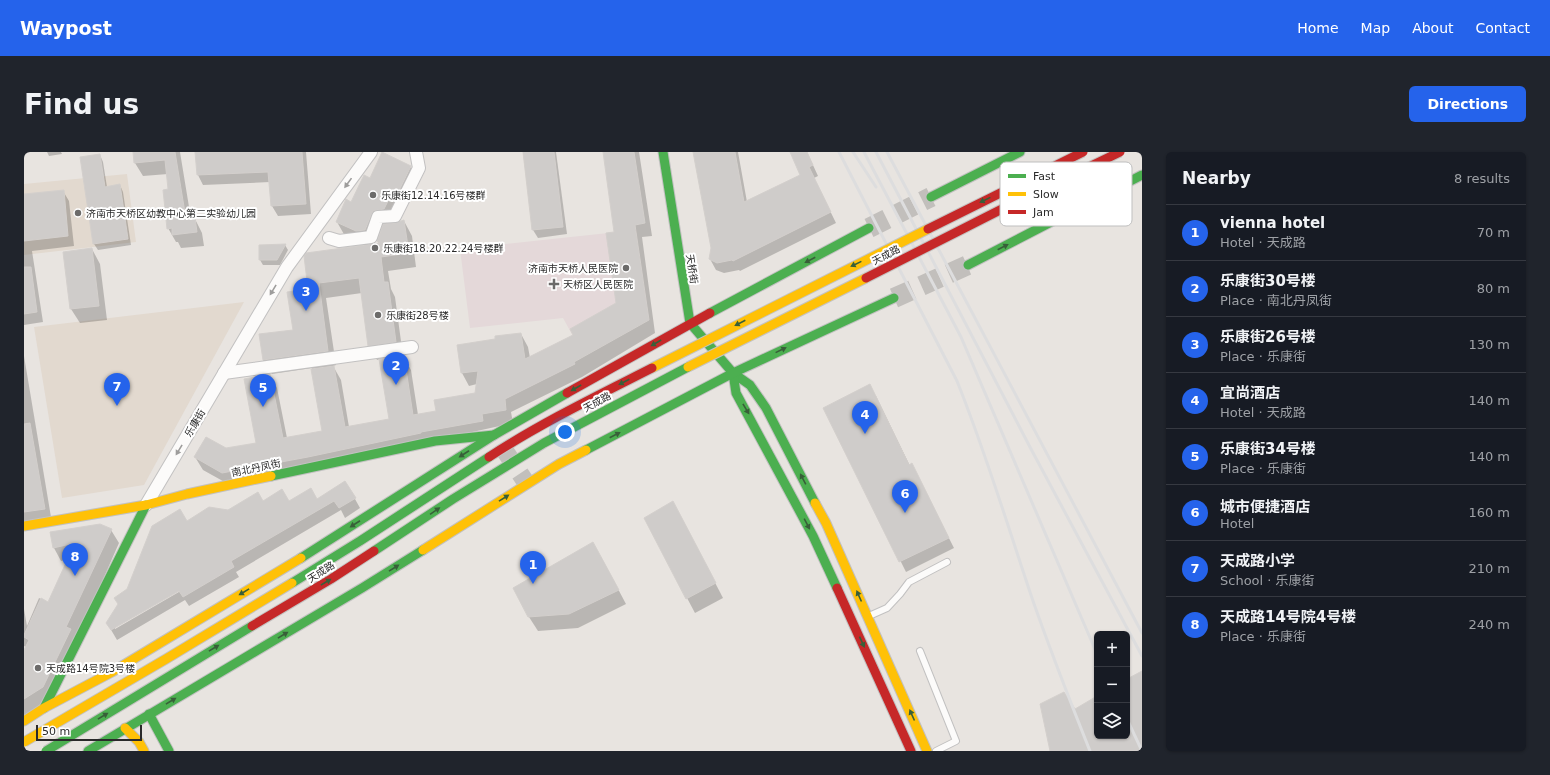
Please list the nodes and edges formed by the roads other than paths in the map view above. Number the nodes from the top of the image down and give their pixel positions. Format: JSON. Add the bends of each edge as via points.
{"nodes":[{"id":1,"x":371,"y":152,"type":"edge"},
{"id":2,"x":416,"y":152,"type":"edge"},
{"id":3,"x":663,"y":152,"type":"edge"},
{"id":4,"x":1020,"y":152,"type":"edge"},
{"id":5,"x":1083,"y":152,"type":"edge"},
{"id":6,"x":1120,"y":152,"type":"edge"},
{"id":7,"x":1000,"y":162,"type":"edge"},
{"id":8,"x":1000,"y":162,"type":"edge"},
{"id":9,"x":1063,"y":162,"type":"edge"},
{"id":10,"x":1100,"y":162,"type":"edge"},
{"id":11,"x":1142,"y":175,"type":"edge"},
{"id":12,"x":1132,"y":180,"type":"edge"},
{"id":13,"x":1000,"y":193,"type":"edge"},
{"id":14,"x":931,"y":197,"type":"tunnel mouth"},
{"id":15,"x":1000,"y":211,"type":"edge"},
{"id":16,"x":1043,"y":226,"type":"edge"},
{"id":17,"x":869,"y":228,"type":"tunnel mouth"},
{"id":18,"x":329,"y":238,"type":"dead end"},
{"id":19,"x":968,"y":265,"type":"tunnel mouth"},
{"id":20,"x":894,"y":298,"type":"tunnel mouth"},
{"id":21,"x":690,"y":323,"type":"junction"},
{"id":22,"x":412,"y":347,"type":"dead end"},
{"id":23,"x":224,"y":373,"type":"junction"},
{"id":24,"x":733,"y":373,"type":"junction"},
{"id":25,"x":494,"y":435,"type":"junction"},
{"id":26,"x":146,"y":505,"type":"junction"},
{"id":27,"x":24,"y":526,"type":"edge"},
{"id":28,"x":947,"y":562,"type":"dead end"},
{"id":29,"x":868,"y":617,"type":"junction"},
{"id":30,"x":920,"y":651,"type":"dead end"},
{"id":31,"x":44,"y":708,"type":"junction"},
{"id":32,"x":150,"y":714,"type":"junction"},
{"id":33,"x":24,"y":721,"type":"edge"},
{"id":34,"x":125,"y":728,"type":"junction"},
{"id":35,"x":24,"y":742,"type":"edge"},
{"id":36,"x":46,"y":751,"type":"edge"},
{"id":37,"x":88,"y":751,"type":"edge"},
{"id":38,"x":144,"y":751,"type":"edge"},
{"id":39,"x":169,"y":751,"type":"edge"},
{"id":40,"x":911,"y":751,"type":"edge"},
{"id":41,"x":927,"y":751,"type":"edge"},
{"id":42,"x":936,"y":751,"type":"edge"}],
"edges":[{"from":1,"to":23,"type":"street","name":"乐康街","one_way":true,"via":[[287,267]]},
{"from":2,"to":18,"type":"street","via":[[419,168],[395,216],[378,217],[371,236],[339,241]]},
{"from":3,"to":21,"type":"main road","name":"天桥街"},
{"from":4,"to":7,"type":"main road"},
{"from":5,"to":9,"type":"main road","name":"天成路","one_way":true,"bridge":true},
{"from":10,"to":6,"type":"main road","name":"天成路","one_way":true,"bridge":true},
{"from":8,"to":14,"type":"main road"},
{"from":12,"to":11,"type":"main road","one_way":true},
{"from":13,"to":35,"type":"main road","name":"天成路","one_way":true,"bridge":true,"via":[[803,291],[511,442],[360,541]]},
{"from":36,"to":15,"type":"main road","name":"天成路","one_way":true,"bridge":true,"via":[[331,579],[544,442]]},
{"from":19,"to":16,"type":"main road","one_way":true},
{"from":17,"to":21,"type":"main road","one_way":true},
{"from":24,"to":20,"type":"main road","one_way":true},
{"from":21,"to":24,"type":"main road","name":"天桥街"},
{"from":21,"to":25,"type":"main road","one_way":true},
{"from":22,"to":23,"type":"street"},
{"from":23,"to":26,"type":"street","name":"乐康街","one_way":true},
{"from":29,"to":24,"type":"main road","name":"天桥街","one_way":true,"via":[[826,523],[766,408],[750,385]]},
{"from":32,"to":24,"type":"main road","one_way":true,"via":[[362,588],[559,464]]},
{"from":24,"to":40,"type":"main road","one_way":true,"via":[[736,393],[813,536]]},
{"from":25,"to":26,"type":"main road","name":"南北丹凤街","via":[[428,443]]},
{"from":25,"to":31,"type":"main road","one_way":true,"via":[[307,554],[112,672]]},
{"from":26,"to":27,"type":"main road","name":"南北丹凤街"},
{"from":26,"to":31,"type":"main road","name":"乐康街"},
{"from":28,"to":29,"type":"lane","via":[[909,582],[887,608]]},
{"from":41,"to":29,"type":"main road","name":"天桥街","one_way":true},
{"from":30,"to":42,"type":"lane","via":[[956,741]]},
{"from":31,"to":33,"type":"main road"},
{"from":32,"to":34,"type":"main road"},
{"from":32,"to":39,"type":"main road"},
{"from":34,"to":37,"type":"main road"},
{"from":34,"to":38,"type":"main road","via":[[140,742]]}]}
